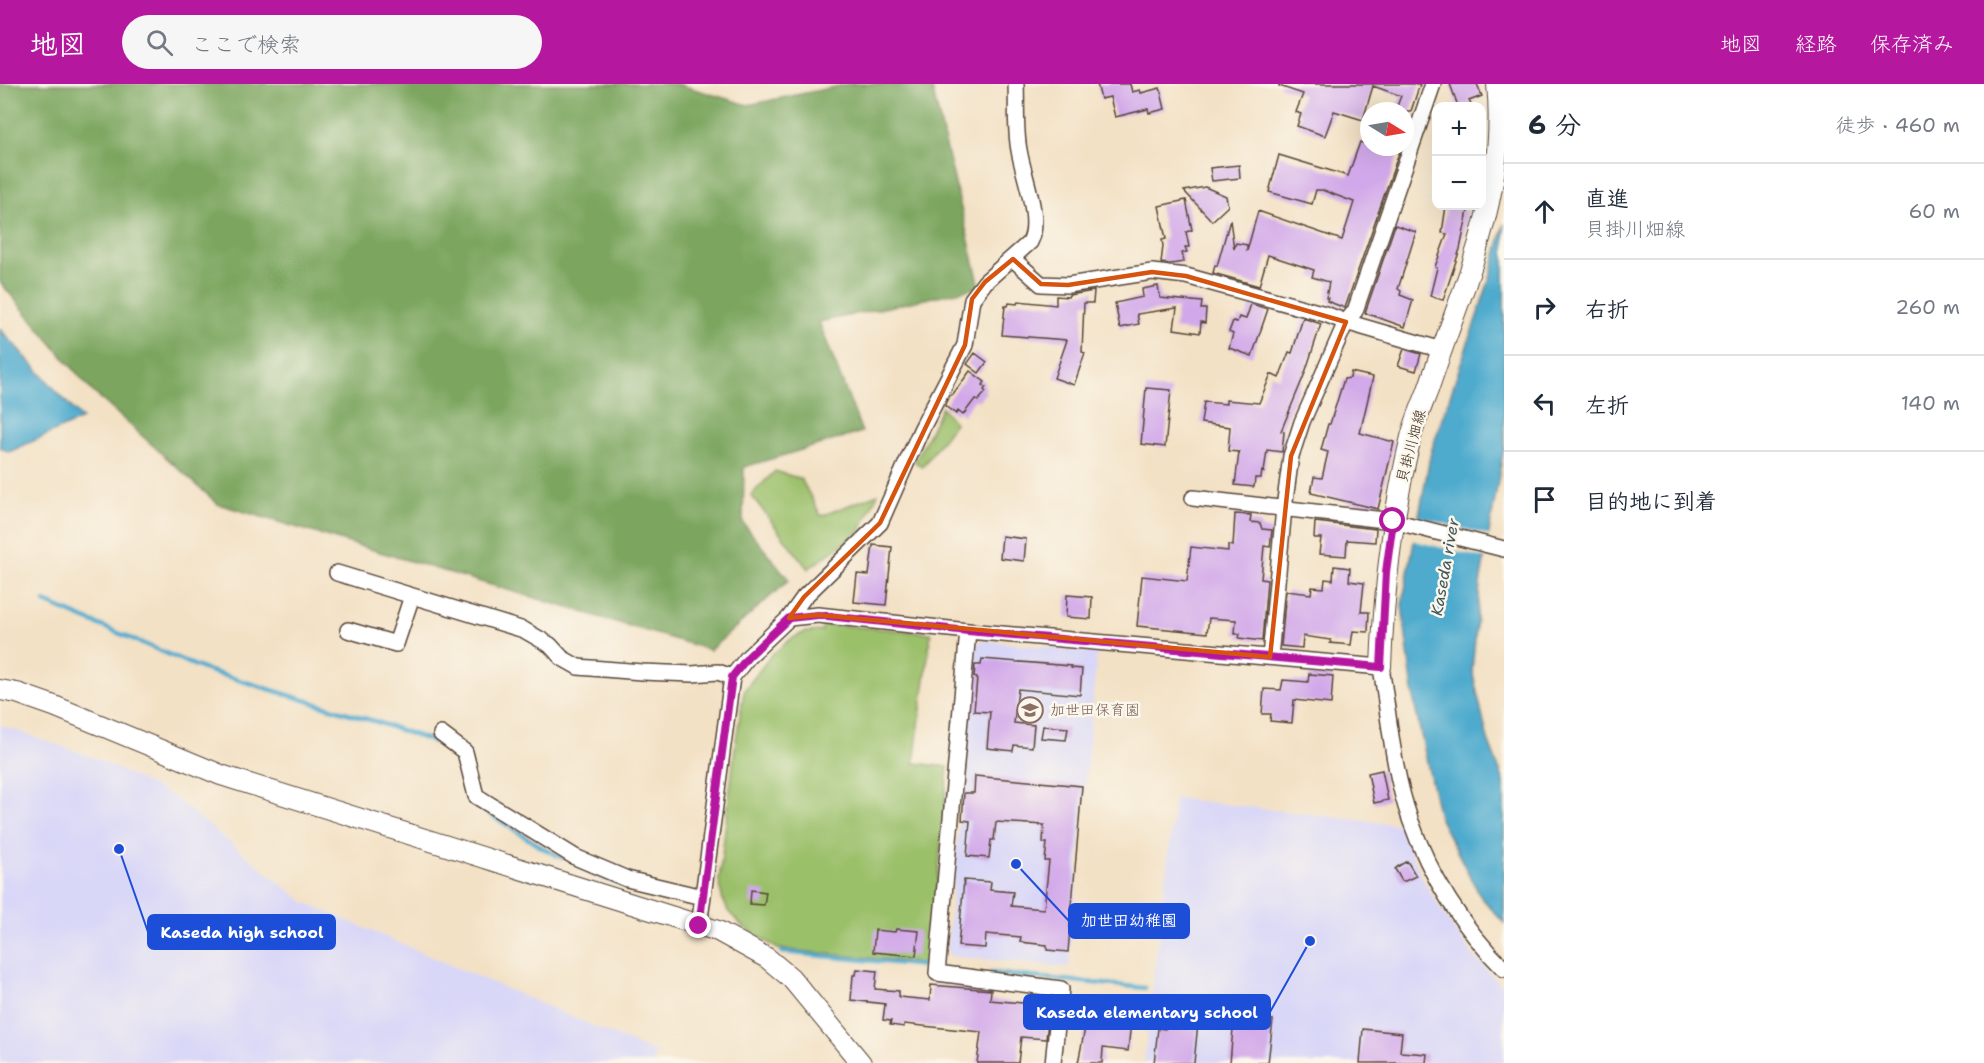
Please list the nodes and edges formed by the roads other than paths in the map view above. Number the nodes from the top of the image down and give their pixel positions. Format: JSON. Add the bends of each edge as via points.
{"nodes":[{"id":1,"x":1016,"y":84,"type":"edge"},
{"id":2,"x":1433,"y":84,"type":"edge"},
{"id":3,"x":1497,"y":84,"type":"edge"},
{"id":4,"x":1013,"y":259,"type":"junction"},
{"id":5,"x":1346,"y":322,"type":"junction"},
{"id":6,"x":1442,"y":350,"type":"junction"},
{"id":7,"x":1193,"y":498,"type":"dead end"},
{"id":8,"x":1284,"y":508,"type":"junction"},
{"id":9,"x":1398,"y":522,"type":"junction"},
{"id":10,"x":1504,"y":549,"type":"edge"},
{"id":11,"x":337,"y":573,"type":"dead end"},
{"id":12,"x":412,"y":596,"type":"junction"},
{"id":13,"x":789,"y":618,"type":"junction"},
{"id":14,"x":348,"y":630,"type":"dead end"},
{"id":15,"x":968,"y":631,"type":"junction"},
{"id":16,"x":1270,"y":657,"type":"junction"},
{"id":17,"x":1381,"y":667,"type":"junction"},
{"id":18,"x":732,"y":677,"type":"junction"},
{"id":19,"x":0,"y":690,"type":"edge"},
{"id":20,"x":441,"y":734,"type":"dead end"},
{"id":21,"x":702,"y":897,"type":"junction"},
{"id":22,"x":699,"y":926,"type":"junction"},
{"id":23,"x":1504,"y":969,"type":"edge"},
{"id":24,"x":860,"y":1063,"type":"edge"},
{"id":25,"x":1053,"y":1063,"type":"edge"}],
"edges":[{"from":1,"to":4,"type":"street","via":[[1018,149],[1035,234]]},
{"from":2,"to":5,"type":"street","via":[[1355,312]]},
{"from":3,"to":6,"type":"street","name":"貝掛川畑線","via":[[1503,135],[1496,185],[1489,217]]},
{"from":4,"to":5,"type":"street","via":[[1041,284],[1068,285],[1152,272],[1186,276]]},
{"from":4,"to":13,"type":"street","via":[[985,282],[972,299],[965,345],[921,430],[880,523],[804,597]]},
{"from":5,"to":6,"type":"street"},
{"from":5,"to":8,"type":"street","via":[[1302,422],[1291,456]]},
{"from":6,"to":9,"type":"street","name":"貝掛川畑線","via":[[1412,435]]},
{"from":7,"to":8,"type":"street"},
{"from":8,"to":9,"type":"street"},
{"from":8,"to":16,"type":"street"},
{"from":9,"to":10,"type":"street"},
{"from":9,"to":17,"type":"street","name":"貝掛川畑線","via":[[1386,572]]},
{"from":11,"to":12,"type":"street"},
{"from":12,"to":14,"type":"street","via":[[396,644]]},
{"from":12,"to":18,"type":"street","via":[[524,630],[578,667],[718,672]]},
{"from":13,"to":15,"type":"street","via":[[818,615]]},
{"from":13,"to":18,"type":"street"},
{"from":15,"to":16,"type":"street"},
{"from":15,"to":25,"type":"street","via":[[937,973],[1061,989]]},
{"from":16,"to":17,"type":"street"},
{"from":17,"to":23,"type":"street","name":"貝掛川畑線","via":[[1394,752],[1410,818],[1453,910]]},
{"from":18,"to":21,"type":"street"},
{"from":19,"to":22,"type":"street","via":[[54,706],[221,775]]},
{"from":20,"to":21,"type":"street","via":[[465,752],[476,796],[575,857],[627,879]]},
{"from":21,"to":22,"type":"street"},
{"from":22,"to":24,"type":"street","via":[[718,931],[767,958],[791,978]]}]}
